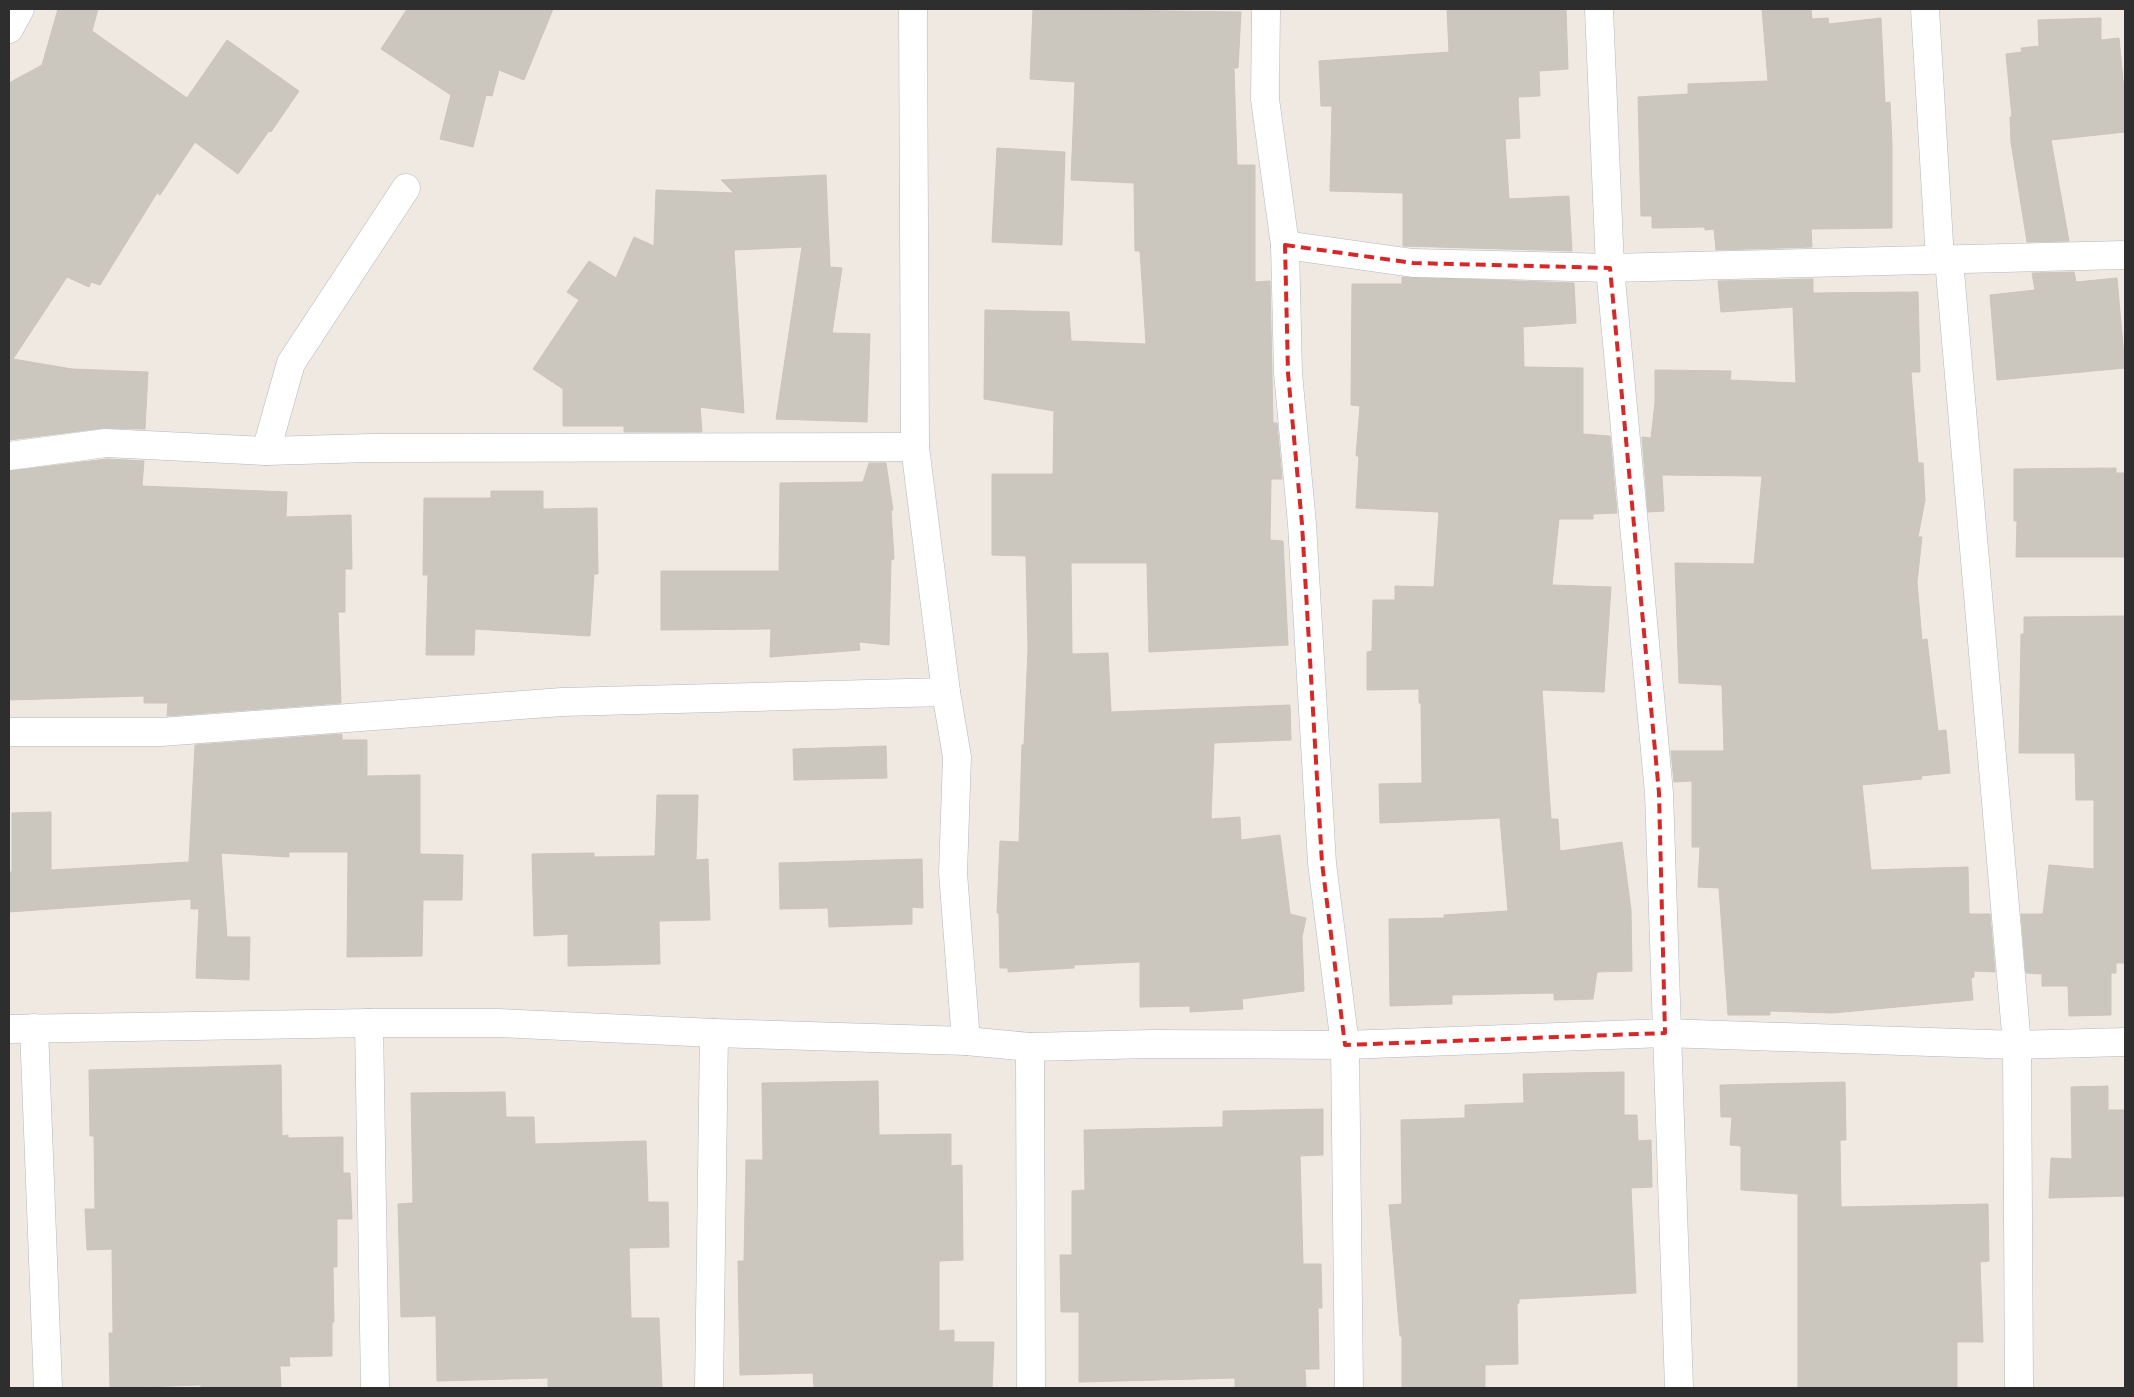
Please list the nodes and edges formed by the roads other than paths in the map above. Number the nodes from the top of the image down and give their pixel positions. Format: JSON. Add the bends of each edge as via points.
{"nodes":[{"id":1,"x":20,"y":9,"type":"edge"},
{"id":2,"x":913,"y":9,"type":"edge"},
{"id":3,"x":1266,"y":9,"type":"edge"},
{"id":4,"x":1599,"y":9,"type":"edge"},
{"id":5,"x":1925,"y":9,"type":"edge"},
{"id":6,"x":9,"y":29,"type":"edge"},
{"id":7,"x":406,"y":188,"type":"dead end"},
{"id":8,"x":1285,"y":244,"type":"junction"},
{"id":9,"x":2125,"y":255,"type":"edge"},
{"id":10,"x":1944,"y":260,"type":"junction"},
{"id":11,"x":1610,"y":268,"type":"junction"},
{"id":12,"x":915,"y":447,"type":"junction"},
{"id":13,"x":266,"y":451,"type":"junction"},
{"id":14,"x":9,"y":456,"type":"edge"},
{"id":15,"x":946,"y":692,"type":"junction"},
{"id":16,"x":9,"y":732,"type":"edge"},
{"id":17,"x":369,"y":1023,"type":"junction"},
{"id":18,"x":21,"y":1029,"type":"edge"},
{"id":19,"x":714,"y":1033,"type":"junction"},
{"id":20,"x":1665,"y":1033,"type":"junction"},
{"id":21,"x":966,"y":1041,"type":"junction"},
{"id":22,"x":2125,"y":1042,"type":"edge"},
{"id":23,"x":1345,"y":1045,"type":"junction"},
{"id":24,"x":2017,"y":1045,"type":"junction"},
{"id":25,"x":1030,"y":1046,"type":"junction"},
{"id":26,"x":48,"y":1388,"type":"edge"},
{"id":27,"x":374,"y":1388,"type":"edge"},
{"id":28,"x":709,"y":1388,"type":"edge"},
{"id":29,"x":1031,"y":1388,"type":"edge"},
{"id":30,"x":1349,"y":1388,"type":"edge"},
{"id":31,"x":1679,"y":1388,"type":"edge"},
{"id":32,"x":2019,"y":1388,"type":"edge"}],
"edges":[{"from":1,"to":6,"type":"street"},
{"from":2,"to":12,"type":"street"},
{"from":3,"to":8,"type":"street","via":[[1265,99]]},
{"from":4,"to":11,"type":"street"},
{"from":5,"to":10,"type":"street"},
{"from":7,"to":13,"type":"street","via":[[291,364]]},
{"from":8,"to":11,"type":"street","via":[[1413,264]]},
{"from":8,"to":23,"type":"street","via":[[1288,372],[1302,524],[1322,863]]},
{"from":9,"to":10,"type":"street"},
{"from":10,"to":11,"type":"street"},
{"from":10,"to":24,"type":"street"},
{"from":11,"to":20,"type":"street","via":[[1658,793]]},
{"from":12,"to":13,"type":"street"},
{"from":12,"to":15,"type":"street"},
{"from":13,"to":14,"type":"street","via":[[106,443]]},
{"from":15,"to":16,"type":"street","via":[[562,702],[161,732]]},
{"from":15,"to":21,"type":"street","via":[[957,757],[953,873]]},
{"from":17,"to":18,"type":"street"},
{"from":17,"to":19,"type":"street","via":[[497,1023]]},
{"from":17,"to":27,"type":"street"},
{"from":18,"to":26,"type":"street"},
{"from":19,"to":21,"type":"street"},
{"from":19,"to":28,"type":"street"},
{"from":20,"to":23,"type":"street"},
{"from":20,"to":24,"type":"street"},
{"from":20,"to":31,"type":"street"},
{"from":21,"to":25,"type":"street"},
{"from":22,"to":24,"type":"street"},
{"from":23,"to":25,"type":"street"},
{"from":23,"to":30,"type":"street"},
{"from":24,"to":32,"type":"street"},
{"from":25,"to":29,"type":"street"}]}
